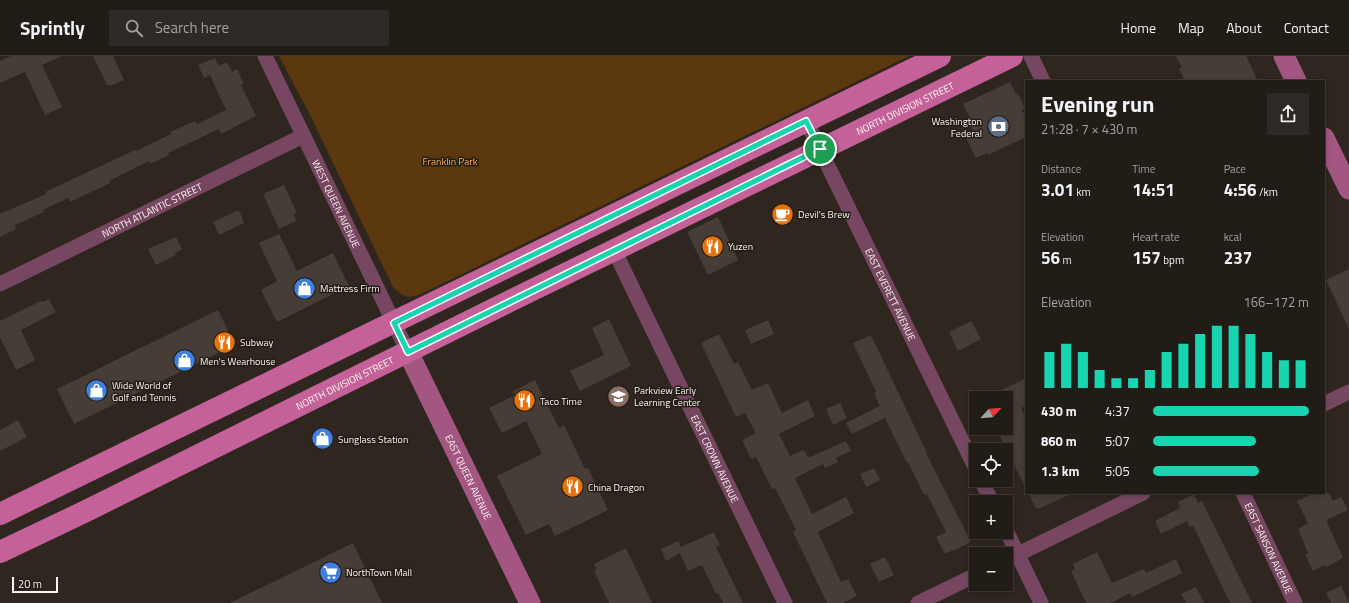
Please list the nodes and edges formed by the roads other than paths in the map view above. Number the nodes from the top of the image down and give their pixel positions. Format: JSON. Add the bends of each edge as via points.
{"nodes":[{"id":1,"x":265,"y":56,"type":"edge"},
{"id":2,"x":940,"y":56,"type":"edge"},
{"id":3,"x":1012,"y":56,"type":"edge"},
{"id":4,"x":1031,"y":56,"type":"edge"},
{"id":5,"x":1284,"y":56,"type":"edge"},
{"id":6,"x":1043,"y":80,"type":"edge"},
{"id":7,"x":1296,"y":80,"type":"edge"},
{"id":8,"x":806,"y":121,"type":"junction"},
{"id":9,"x":303,"y":136,"type":"junction"},
{"id":10,"x":1325,"y":140,"type":"edge"},
{"id":11,"x":820,"y":149,"type":"junction"},
{"id":12,"x":1349,"y":189,"type":"edge"},
{"id":13,"x":614,"y":250,"type":"junction"},
{"id":14,"x":0,"y":284,"type":"edge"},
{"id":15,"x":394,"y":323,"type":"junction"},
{"id":16,"x":408,"y":352,"type":"junction"},
{"id":17,"x":1349,"y":392,"type":"edge"},
{"id":18,"x":1325,"y":404,"type":"edge"},
{"id":19,"x":969,"y":455,"type":"edge"},
{"id":20,"x":1140,"y":494,"type":"edge"},
{"id":21,"x":1242,"y":494,"type":"edge"},
{"id":22,"x":0,"y":514,"type":"edge"},
{"id":23,"x":0,"y":552,"type":"edge"},
{"id":24,"x":1013,"y":557,"type":"edge"},
{"id":25,"x":1013,"y":559,"type":"edge"},
{"id":26,"x":969,"y":578,"type":"edge"},
{"id":27,"x":530,"y":603,"type":"edge"},
{"id":28,"x":785,"y":603,"type":"edge"},
{"id":29,"x":918,"y":603,"type":"edge"},
{"id":30,"x":1041,"y":603,"type":"edge"},
{"id":31,"x":1296,"y":603,"type":"edge"}],
"edges":[{"from":1,"to":9,"type":"street","name":"WEST QUEEN AVENUE"},
{"from":2,"to":8,"type":"main road"},
{"from":3,"to":11,"type":"main road","name":"NORTH DIVISION STREET"},
{"from":4,"to":6,"type":"street"},
{"from":5,"to":7,"type":"street"},
{"from":8,"to":11,"type":"street","name":"EAST EVERETT AVENUE"},
{"from":8,"to":15,"type":"main road"},
{"from":9,"to":14,"type":"street","name":"NORTH ATLANTIC STREET"},
{"from":9,"to":15,"type":"street","name":"WEST QUEEN AVENUE"},
{"from":10,"to":12,"type":"street"},
{"from":11,"to":13,"type":"main road","name":"NORTH DIVISION STREET"},
{"from":11,"to":19,"type":"street","name":"EAST EVERETT AVENUE"},
{"from":13,"to":16,"type":"main road","name":"NORTH DIVISION STREET"},
{"from":13,"to":28,"type":"street","name":"EAST CROWN AVENUE"},
{"from":15,"to":16,"type":"street","name":"WEST QUEEN AVENUE"},
{"from":15,"to":22,"type":"main road"},
{"from":16,"to":23,"type":"main road","name":"NORTH DIVISION STREET"},
{"from":16,"to":27,"type":"street","name":"EAST QUEEN AVENUE"},
{"from":17,"to":18,"type":"street"},
{"from":20,"to":24,"type":"street"},
{"from":21,"to":31,"type":"street","name":"EAST SANSON AVENUE"},
{"from":25,"to":30,"type":"street"},
{"from":26,"to":29,"type":"street"}]}
